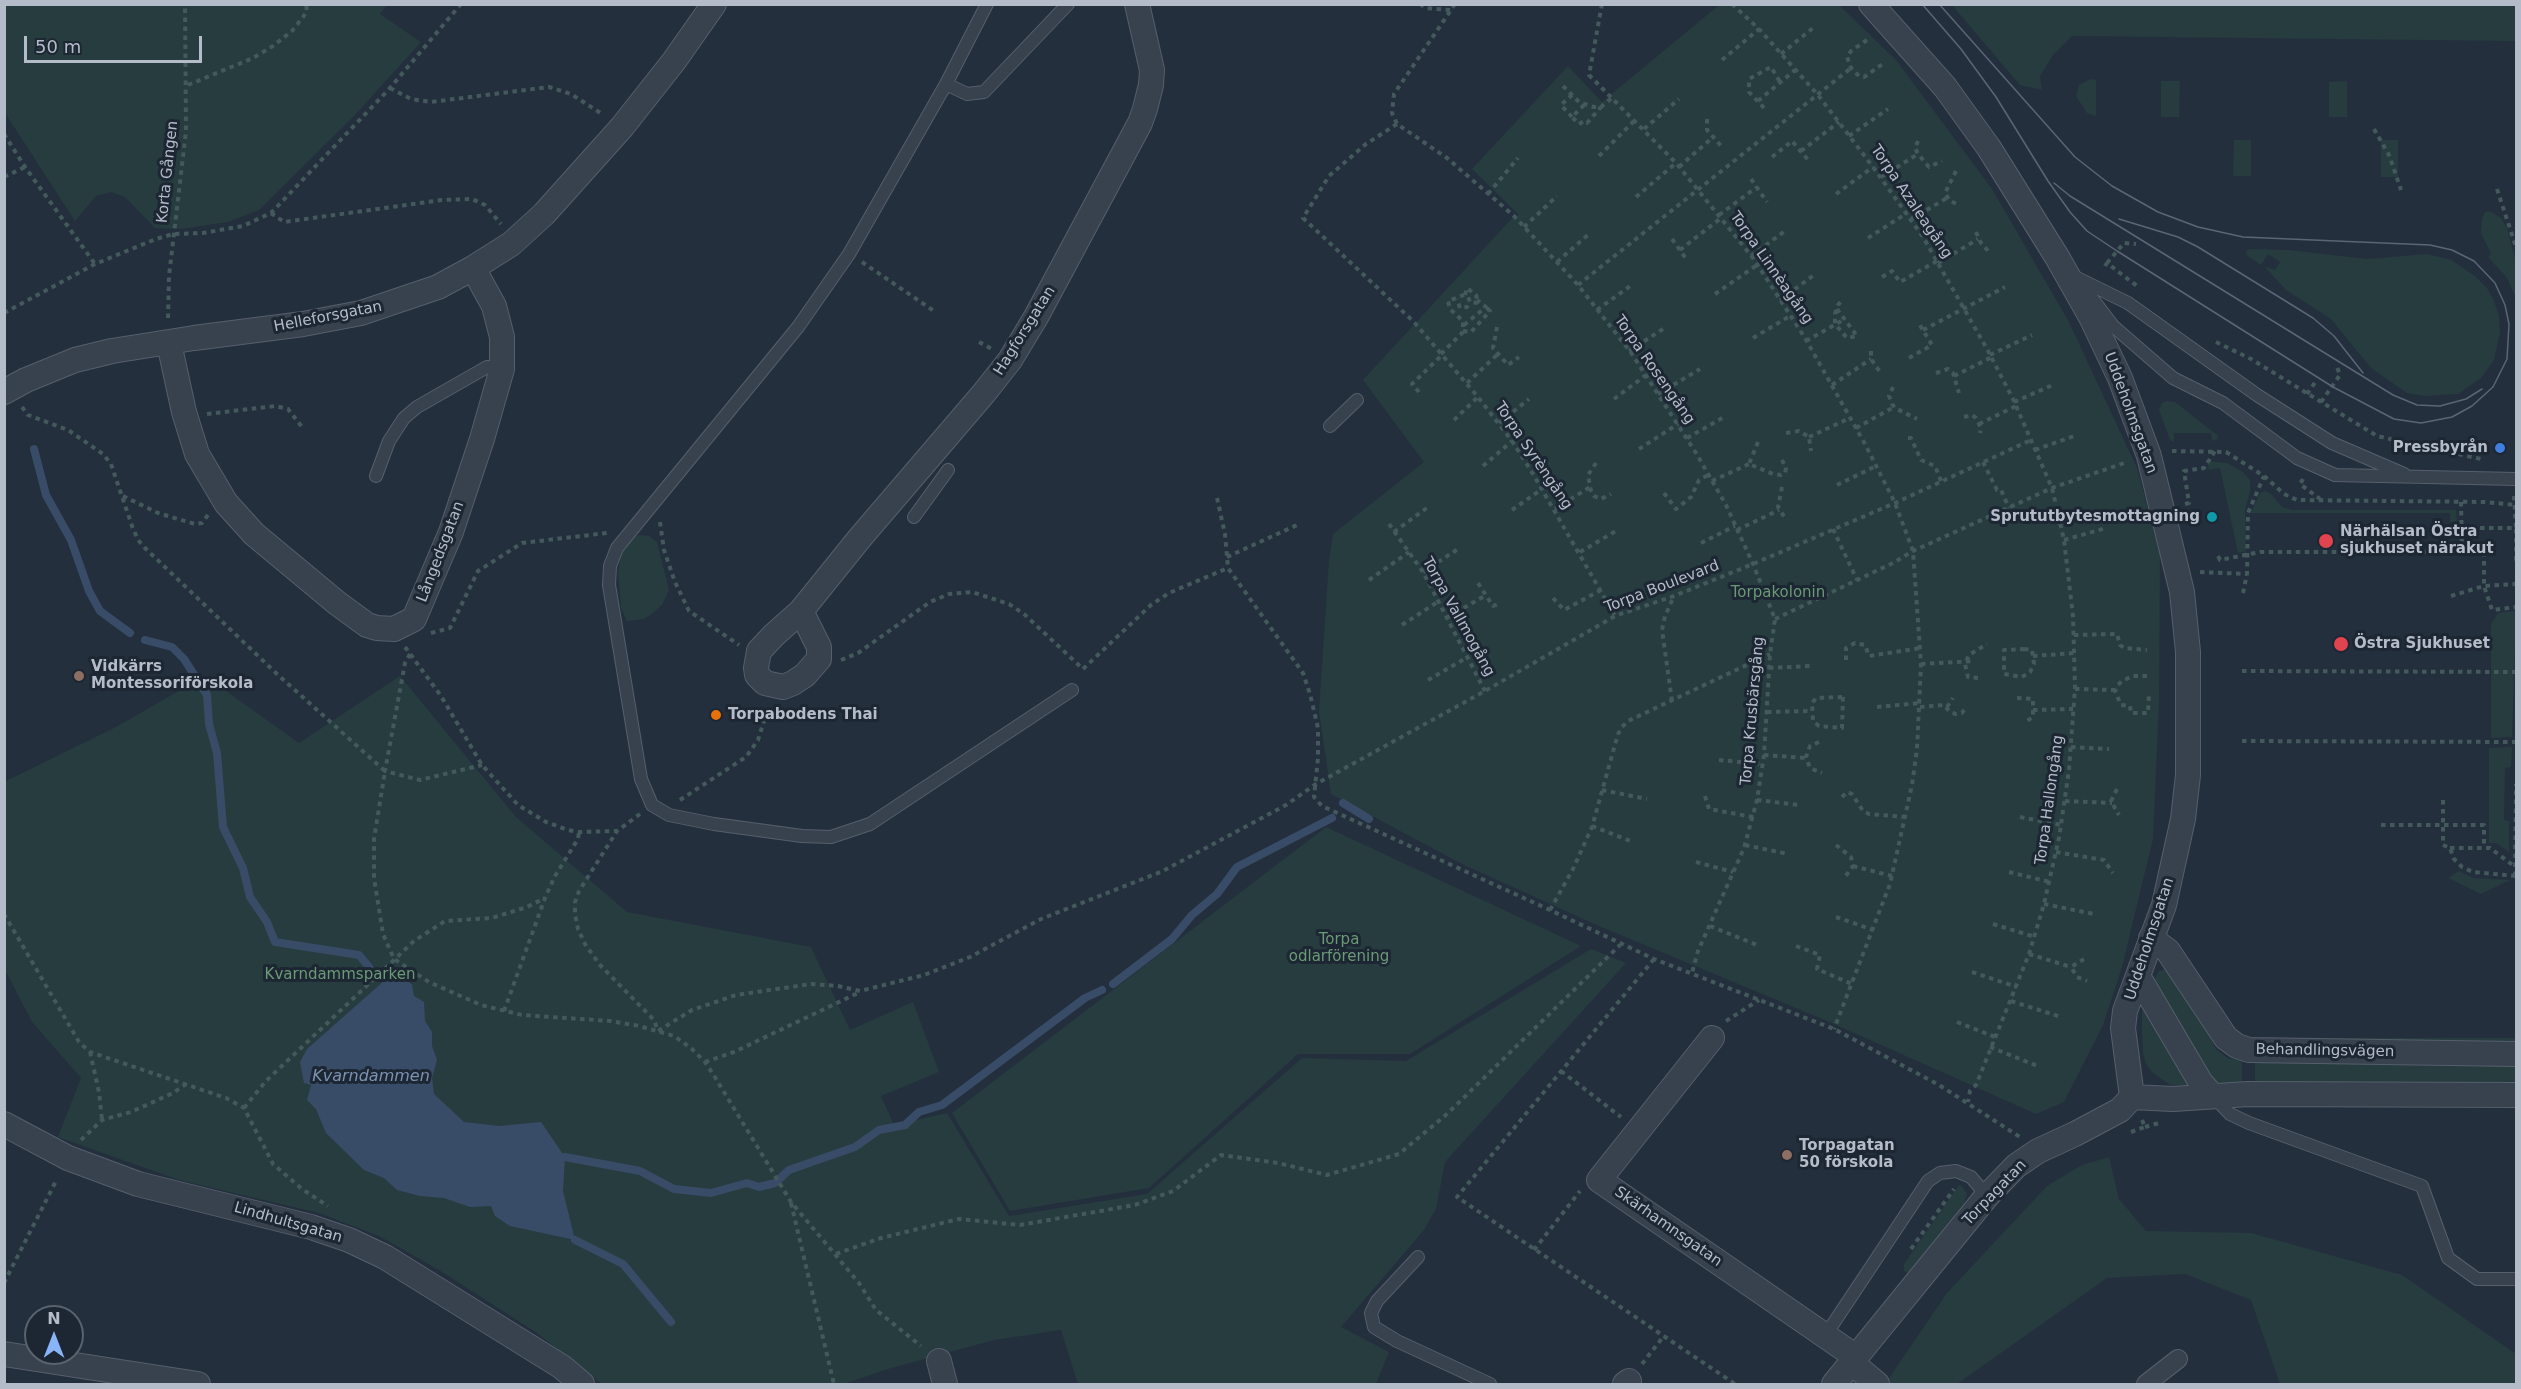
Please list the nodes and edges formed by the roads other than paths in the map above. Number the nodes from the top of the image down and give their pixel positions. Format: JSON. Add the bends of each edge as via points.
{"nodes":[{"id":1,"x":714,"y":4,"type":"edge"},
{"id":2,"x":987,"y":4,"type":"edge"},
{"id":3,"x":1068,"y":4,"type":"edge"},
{"id":4,"x":1137,"y":4,"type":"edge"},
{"id":5,"x":1871,"y":4,"type":"edge"},
{"id":6,"x":946,"y":84,"type":"junction"},
{"id":7,"x":2057,"y":257,"type":"junction"},
{"id":8,"x":473,"y":268,"type":"junction"},
{"id":9,"x":2077,"y":278,"type":"junction"},
{"id":10,"x":169,"y":343,"type":"junction"},
{"id":11,"x":502,"y":369,"type":"junction"},
{"id":12,"x":8,"y":390,"type":"edge"},
{"id":13,"x":1357,"y":400,"type":"dead end"},
{"id":14,"x":1330,"y":426,"type":"dead end"},
{"id":15,"x":948,"y":470,"type":"dead end"},
{"id":16,"x":375,"y":476,"type":"dead end"},
{"id":17,"x":2411,"y":478,"type":"junction"},
{"id":18,"x":2517,"y":479,"type":"edge"},
{"id":19,"x":914,"y":517,"type":"dead end"},
{"id":20,"x":801,"y":611,"type":"junction"},
{"id":21,"x":1072,"y":690,"type":"road end"},
{"id":22,"x":2151,"y":938,"type":"junction"},
{"id":23,"x":2138,"y":976,"type":"junction"},
{"id":24,"x":1712,"y":1038,"type":"road end"},
{"id":25,"x":2517,"y":1054,"type":"edge"},
{"id":26,"x":2212,"y":1095,"type":"junction"},
{"id":27,"x":2517,"y":1095,"type":"edge"},
{"id":28,"x":2132,"y":1097,"type":"junction"},
{"id":29,"x":4,"y":1124,"type":"edge"},
{"id":30,"x":1988,"y":1196,"type":"junction"},
{"id":31,"x":1418,"y":1257,"type":"dead end"},
{"id":32,"x":2517,"y":1279,"type":"edge"},
{"id":33,"x":1825,"y":1336,"type":"junction"},
{"id":34,"x":4,"y":1354,"type":"edge"},
{"id":35,"x":2178,"y":1359,"type":"dead end"},
{"id":36,"x":1854,"y":1360,"type":"junction"},
{"id":37,"x":939,"y":1361,"type":"road end"},
{"id":38,"x":198,"y":1384,"type":"edge"},
{"id":39,"x":582,"y":1384,"type":"edge"},
{"id":40,"x":945,"y":1384,"type":"edge"},
{"id":41,"x":1490,"y":1384,"type":"edge"},
{"id":42,"x":1834,"y":1384,"type":"edge"},
{"id":43,"x":1877,"y":1384,"type":"edge"},
{"id":44,"x":2146,"y":1384,"type":"edge"}],
"edges":[{"from":1,"to":8,"type":"street","name":"Helleforsgatan","via":[[637,108],[544,214],[511,244]]},
{"from":2,"to":6,"type":"lane"},
{"from":3,"to":6,"type":"lane","via":[[984,92],[967,94]]},
{"from":4,"to":20,"type":"street","name":"Hagforsgatan","via":[[1152,70],[1145,109],[1039,311],[1010,360],[984,393]]},
{"from":5,"to":7,"type":"street","name":"Uddeholmsgatan","via":[[1951,96],[1989,148]]},
{"from":6,"to":21,"type":"lane","via":[[849,254],[798,327],[617,548],[610,566],[609,585],[641,778],[652,805],[669,815],[769,832],[831,837],[870,824]]},
{"from":7,"to":9,"type":"lane"},
{"from":7,"to":22,"type":"street","name":"Uddeholmsgatan","via":[[2120,378],[2149,456],[2182,592],[2188,652],[2188,775],[2171,879]]},
{"from":8,"to":10,"type":"street","name":"Helleforsgatan","via":[[438,287],[361,313]]},
{"from":8,"to":11,"type":"street","name":"Långedsgatan","via":[[494,306],[502,337]]},
{"from":9,"to":17,"type":"lane","via":[[2128,303],[2332,443]]},
{"from":9,"to":17,"type":"lane","via":[[2113,327],[2140,351],[2173,378],[2223,403],[2296,458],[2335,475]]},
{"from":10,"to":11,"type":"street","name":"Långedsgatan","via":[[197,454],[226,503],[254,534],[337,603],[367,625],[391,633],[414,619],[451,532]]},
{"from":10,"to":12,"type":"street","name":"Helleforsgatan","via":[[75,360]]},
{"from":11,"to":16,"type":"lane","via":[[487,367],[417,407],[404,418],[389,441]]},
{"from":13,"to":14,"type":"lane"},
{"from":15,"to":19,"type":"lane"},
{"from":17,"to":18,"type":"lane"},
{"from":20,"to":20,"type":"street","name":"Hagforsgatan","via":[[759,651],[757,675],[765,684],[783,687],[793,683],[819,659],[819,646]]},
{"from":22,"to":23,"type":"street","name":"Uddeholmsgatan"},
{"from":22,"to":25,"type":"street","name":"Behandlingsvägen","via":[[2168,951],[2226,1038],[2249,1050]]},
{"from":23,"to":26,"type":"street","via":[[2201,1083]]},
{"from":23,"to":28,"type":"street","name":"Uddeholmsgatan","via":[[2123,1028]]},
{"from":24,"to":33,"type":"street","name":"Skärhamnsgatan","via":[[1599,1180]]},
{"from":26,"to":27,"type":"street"},
{"from":26,"to":28,"type":"street","via":[[2173,1099]]},
{"from":26,"to":32,"type":"lane","via":[[2230,1114],[2249,1123],[2422,1186],[2448,1258],[2477,1279]]},
{"from":28,"to":30,"type":"street","name":"Torpagatan","via":[[2120,1110],[2016,1166]]},
{"from":29,"to":39,"type":"street","name":"Lindhultsgatan","via":[[68,1158],[138,1184],[349,1240],[385,1257],[562,1367]]},
{"from":30,"to":33,"type":"lane","via":[[1971,1177],[1956,1171],[1941,1173],[1928,1181]]},
{"from":30,"to":36,"type":"street","name":"Torpagatan"},
{"from":31,"to":41,"type":"lane","via":[[1377,1300],[1371,1313],[1374,1327]]},
{"from":33,"to":36,"type":"street","name":"Skärhamnsgatan"},
{"from":34,"to":38,"type":"street"},
{"from":35,"to":44,"type":"street"},
{"from":36,"to":42,"type":"street","name":"Torpagatan"},
{"from":36,"to":43,"type":"street","name":"Skärhamnsgatan"},
{"from":37,"to":40,"type":"street"}]}
